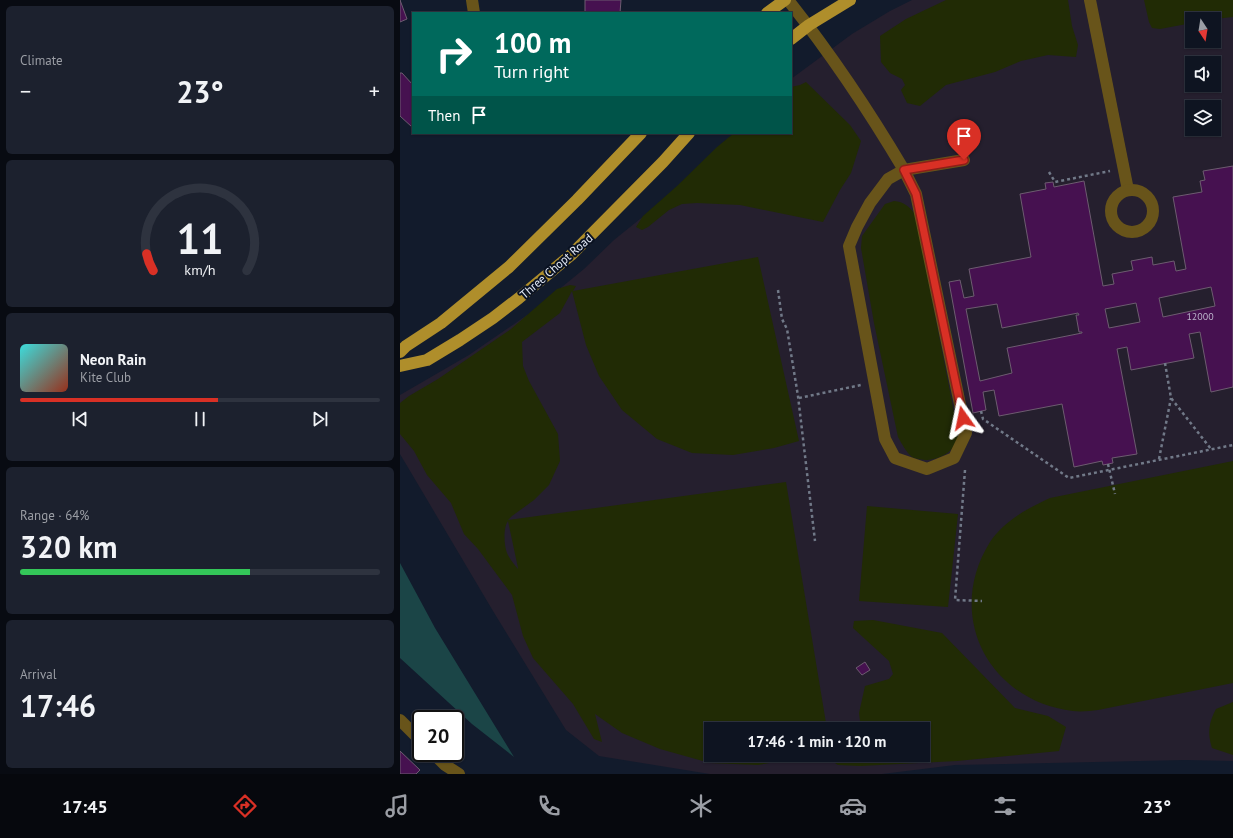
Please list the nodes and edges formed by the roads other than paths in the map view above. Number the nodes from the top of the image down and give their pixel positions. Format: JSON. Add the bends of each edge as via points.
{"nodes":[{"id":1,"x":472,"y":0,"type":"edge"},
{"id":2,"x":785,"y":0,"type":"edge"},
{"id":3,"x":788,"y":0,"type":"edge"},
{"id":4,"x":850,"y":0,"type":"edge"},
{"id":5,"x":1090,"y":0,"type":"edge"},
{"id":6,"x":474,"y":12,"type":"edge"},
{"id":7,"x":768,"y":12,"type":"edge"},
{"id":8,"x":809,"y":25,"type":"junction"},
{"id":9,"x":792,"y":38,"type":"edge"},
{"id":10,"x":640,"y":134,"type":"edge"},
{"id":11,"x":688,"y":134,"type":"edge"},
{"id":12,"x":964,"y":160,"type":"dead end"},
{"id":13,"x":904,"y":170,"type":"junction"},
{"id":14,"x":1128,"y":190,"type":"dead end"},
{"id":15,"x":400,"y":352,"type":"edge"},
{"id":16,"x":400,"y":366,"type":"edge"},
{"id":17,"x":400,"y":720,"type":"edge"},
{"id":18,"x":412,"y":732,"type":"edge"},
{"id":19,"x":441,"y":762,"type":"edge"},
{"id":20,"x":459,"y":774,"type":"edge"}],
"edges":[{"from":1,"to":6,"type":"street"},
{"from":2,"to":7,"type":"main road"},
{"from":3,"to":8,"type":"street"},
{"from":4,"to":8,"type":"main road"},
{"from":5,"to":14,"type":"street"},
{"from":8,"to":9,"type":"main road"},
{"from":8,"to":13,"type":"street","via":[[869,111]]},
{"from":10,"to":15,"type":"main road","via":[[509,267],[441,323]]},
{"from":11,"to":16,"type":"main road","name":"Three Chopt Road","via":[[571,255],[519,298],[493,318],[427,360]]},
{"from":12,"to":13,"type":"street"},
{"from":13,"to":13,"type":"street","via":[[888,179],[870,203],[849,246],[885,439],[895,458],[927,469],[954,458],[966,433],[916,194]]},
{"from":17,"to":18,"type":"street"},
{"from":19,"to":20,"type":"street"}]}
